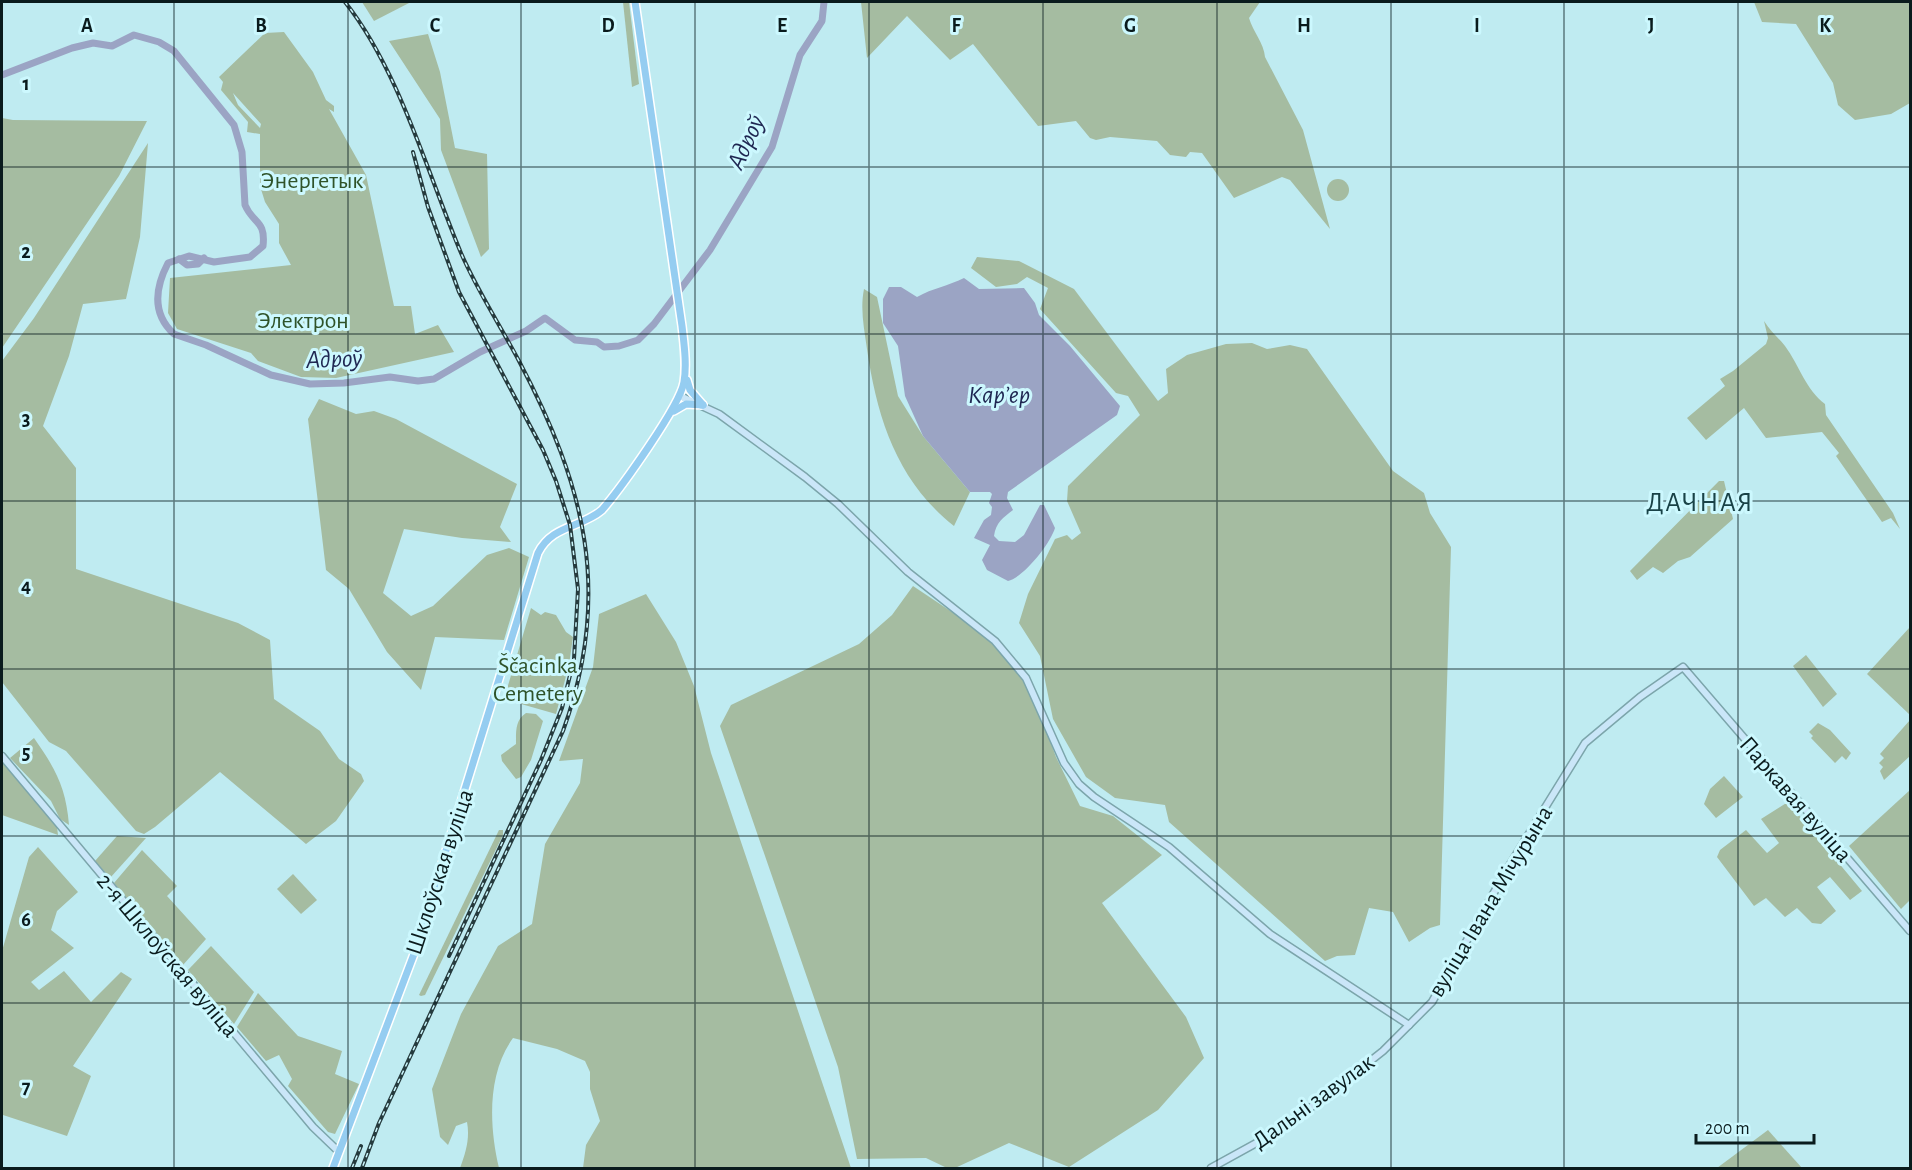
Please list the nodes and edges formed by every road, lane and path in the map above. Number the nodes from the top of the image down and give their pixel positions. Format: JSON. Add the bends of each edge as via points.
{"nodes":[{"id":1,"x":635,"y":2,"type":"edge"},
{"id":2,"x":686,"y":369,"type":"junction"},
{"id":3,"x":681,"y":393,"type":"junction"},
{"id":4,"x":701,"y":403,"type":"junction"},
{"id":5,"x":668,"y":417,"type":"junction"},
{"id":6,"x":1683,"y":667,"type":"joint"},
{"id":7,"x":2,"y":756,"type":"edge"},
{"id":8,"x":1910,"y":931,"type":"edge"},
{"id":9,"x":1409,"y":1025,"type":"junction"},
{"id":10,"x":1383,"y":1051,"type":"joint"},
{"id":11,"x":338,"y":1151,"type":"junction"},
{"id":12,"x":333,"y":1168,"type":"edge"},
{"id":13,"x":1211,"y":1168,"type":"edge"}],
"edges":[{"from":1,"to":2,"type":"main road"},
{"from":2,"to":3,"type":"main road","name":"Шклоўская вуліца"},
{"from":2,"to":4,"type":"main road","via":[[688,388]]},
{"from":3,"to":4,"type":"street"},
{"from":3,"to":5,"type":"main road","name":"Шклоўская вуліца"},
{"from":4,"to":5,"type":"main road","via":[[686,404]]},
{"from":4,"to":9,"type":"street","via":[[827,495],[908,572],[1005,650],[1026,678],[1064,764],[1094,798],[1169,847],[1270,934]]},
{"from":5,"to":11,"type":"main road","name":"Шклоўская вуліца","via":[[603,510],[554,532],[541,547],[414,954]]},
{"from":6,"to":8,"type":"street","name":"Паркавая вуліца"},
{"from":6,"to":9,"type":"street","name":"вуліца Івана Мічурына","via":[[1585,743],[1432,1002]]},
{"from":7,"to":11,"type":"street","name":"2-я Шклоўская вуліца","via":[[177,967]]},
{"from":9,"to":10,"type":"street","name":"вуліца Івана Мічурына"},
{"from":10,"to":13,"type":"street","name":"Дальні завулак","via":[[1278,1131]]},
{"from":11,"to":12,"type":"main road","name":"Шклоўская вуліца"}]}
